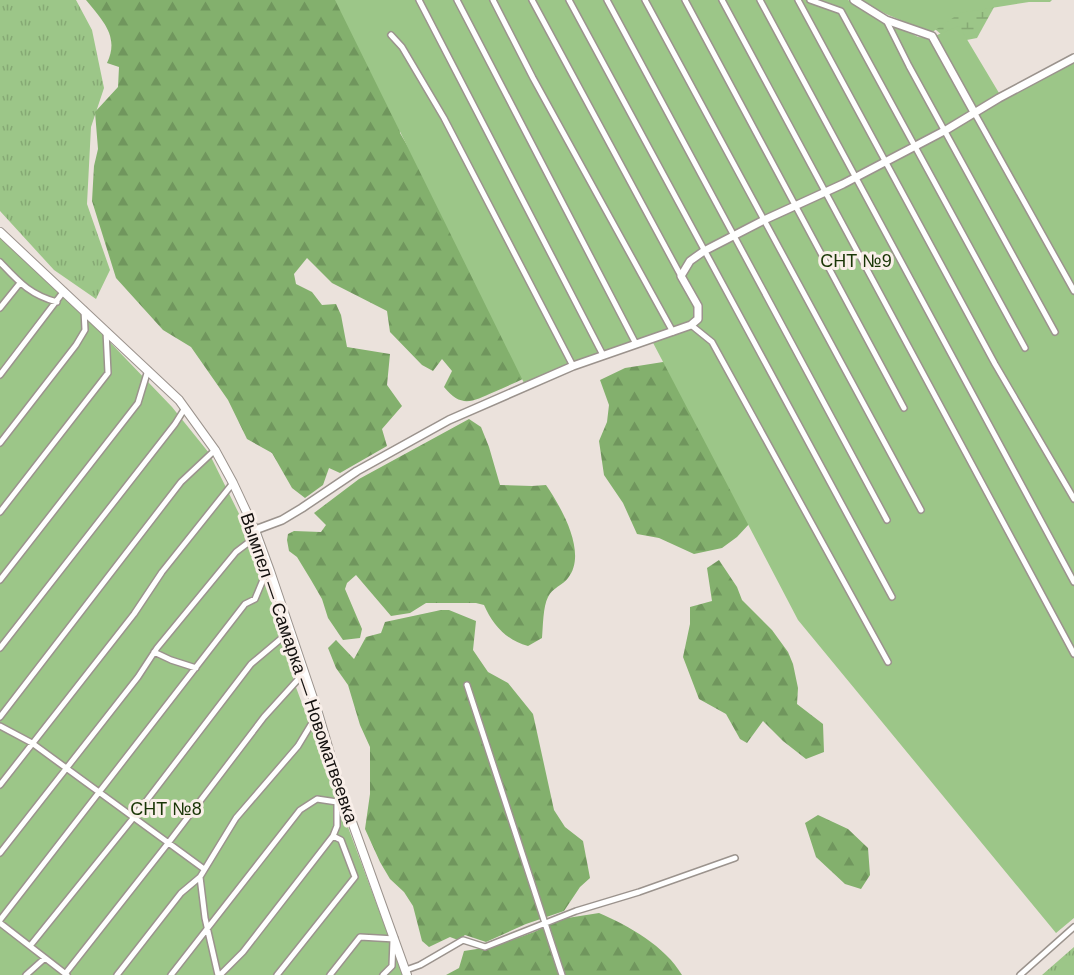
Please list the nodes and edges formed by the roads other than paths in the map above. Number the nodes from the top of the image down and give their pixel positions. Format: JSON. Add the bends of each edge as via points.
{"nodes":[{"id":1,"x":419,"y":0,"type":"edge"},
{"id":2,"x":457,"y":0,"type":"edge"},
{"id":3,"x":493,"y":0,"type":"edge"},
{"id":4,"x":532,"y":0,"type":"edge"},
{"id":5,"x":569,"y":0,"type":"edge"},
{"id":6,"x":607,"y":0,"type":"edge"},
{"id":7,"x":645,"y":0,"type":"edge"},
{"id":8,"x":685,"y":0,"type":"edge"},
{"id":9,"x":722,"y":0,"type":"edge"},
{"id":10,"x":760,"y":0,"type":"edge"},
{"id":11,"x":798,"y":0,"type":"edge"},
{"id":12,"x":810,"y":0,"type":"edge"},
{"id":13,"x":854,"y":0,"type":"edge"},
{"id":14,"x":886,"y":20,"type":"junction"},
{"id":15,"x":391,"y":35,"type":"dead end"},
{"id":16,"x":1074,"y":58,"type":"edge"},
{"id":17,"x":974,"y":112,"type":"junction"},
{"id":18,"x":945,"y":130,"type":"junction"},
{"id":19,"x":915,"y":147,"type":"junction"},
{"id":20,"x":886,"y":162,"type":"junction"},
{"id":21,"x":856,"y":177,"type":"junction"},
{"id":22,"x":826,"y":192,"type":"junction"},
{"id":23,"x":795,"y":206,"type":"junction"},
{"id":24,"x":764,"y":220,"type":"junction"},
{"id":25,"x":0,"y":232,"type":"edge"},
{"id":26,"x":734,"y":235,"type":"junction"},
{"id":27,"x":704,"y":251,"type":"junction"},
{"id":28,"x":0,"y":262,"type":"edge"},
{"id":29,"x":681,"y":276,"type":"junction"},
{"id":30,"x":20,"y":283,"type":"junction"},
{"id":31,"x":64,"y":291,"type":"junction"},
{"id":32,"x":1074,"y":291,"type":"edge"},
{"id":33,"x":57,"y":302,"type":"junction"},
{"id":34,"x":0,"y":308,"type":"edge"},
{"id":35,"x":84,"y":310,"type":"junction"},
{"id":36,"x":691,"y":325,"type":"junction"},
{"id":37,"x":106,"y":331,"type":"junction"},
{"id":38,"x":673,"y":332,"type":"junction"},
{"id":39,"x":1055,"y":332,"type":"dead end"},
{"id":40,"x":636,"y":344,"type":"junction"},
{"id":41,"x":1025,"y":348,"type":"dead end"},
{"id":42,"x":603,"y":355,"type":"junction"},
{"id":43,"x":573,"y":366,"type":"junction"},
{"id":44,"x":148,"y":370,"type":"junction"},
{"id":45,"x":0,"y":375,"type":"edge"},
{"id":46,"x":185,"y":408,"type":"junction"},
{"id":47,"x":904,"y":408,"type":"dead end"},
{"id":48,"x":0,"y":443,"type":"edge"},
{"id":49,"x":215,"y":450,"type":"junction"},
{"id":50,"x":233,"y":483,"type":"junction"},
{"id":51,"x":1074,"y":499,"type":"edge"},
{"id":52,"x":921,"y":510,"type":"dead end"},
{"id":53,"x":0,"y":512,"type":"edge"},
{"id":54,"x":887,"y":520,"type":"dead end"},
{"id":55,"x":256,"y":533,"type":"junction"},
{"id":56,"x":270,"y":572,"type":"junction"},
{"id":57,"x":0,"y":580,"type":"edge"},
{"id":58,"x":1074,"y":582,"type":"edge"},
{"id":59,"x":892,"y":597,"type":"dead end"},
{"id":60,"x":289,"y":632,"type":"junction"},
{"id":61,"x":0,"y":648,"type":"edge"},
{"id":62,"x":154,"y":652,"type":"junction"},
{"id":63,"x":1074,"y":654,"type":"edge"},
{"id":64,"x":888,"y":662,"type":"dead end"},
{"id":65,"x":196,"y":668,"type":"junction"},
{"id":66,"x":303,"y":674,"type":"junction"},
{"id":67,"x":467,"y":685,"type":"dead end"},
{"id":68,"x":318,"y":713,"type":"junction"},
{"id":69,"x":0,"y":717,"type":"edge"},
{"id":70,"x":0,"y":726,"type":"edge"},
{"id":71,"x":32,"y":743,"type":"junction"},
{"id":72,"x":66,"y":769,"type":"junction"},
{"id":73,"x":0,"y":785,"type":"edge"},
{"id":74,"x":99,"y":792,"type":"junction"},
{"id":75,"x":342,"y":794,"type":"junction"},
{"id":76,"x":337,"y":802,"type":"junction"},
{"id":77,"x":134,"y":817,"type":"junction"},
{"id":78,"x":333,"y":836,"type":"junction"},
{"id":79,"x":169,"y":842,"type":"junction"},
{"id":80,"x":0,"y":853,"type":"edge"},
{"id":81,"x":735,"y":858,"type":"dead end"},
{"id":82,"x":204,"y":869,"type":"junction"},
{"id":83,"x":200,"y":877,"type":"junction"},
{"id":84,"x":545,"y":922,"type":"junction"},
{"id":85,"x":0,"y":923,"type":"edge"},
{"id":86,"x":1074,"y":927,"type":"edge"},
{"id":87,"x":208,"y":931,"type":"junction"},
{"id":88,"x":394,"y":940,"type":"junction"},
{"id":89,"x":30,"y":946,"type":"junction"},
{"id":90,"x":45,"y":958,"type":"junction"},
{"id":91,"x":406,"y":973,"type":"edge"},
{"id":92,"x":66,"y":974,"type":"edge"},
{"id":93,"x":26,"y":975,"type":"edge"},
{"id":94,"x":117,"y":975,"type":"edge"},
{"id":95,"x":171,"y":975,"type":"edge"},
{"id":96,"x":219,"y":975,"type":"edge"},
{"id":97,"x":277,"y":975,"type":"edge"},
{"id":98,"x":330,"y":975,"type":"edge"},
{"id":99,"x":383,"y":975,"type":"edge"},
{"id":100,"x":562,"y":975,"type":"edge"},
{"id":101,"x":1020,"y":975,"type":"edge"}],
"edges":[{"from":1,"to":42,"type":"street"},
{"from":2,"to":40,"type":"street"},
{"from":3,"to":38,"type":"street"},
{"from":4,"to":29,"type":"street"},
{"from":5,"to":27,"type":"street"},
{"from":6,"to":26,"type":"street"},
{"from":7,"to":24,"type":"street"},
{"from":8,"to":23,"type":"street"},
{"from":9,"to":22,"type":"street"},
{"from":10,"to":21,"type":"street"},
{"from":11,"to":20,"type":"street"},
{"from":12,"to":19,"type":"street","via":[[841,11]]},
{"from":13,"to":14,"type":"street"},
{"from":14,"to":17,"type":"street","via":[[932,36]]},
{"from":14,"to":18,"type":"street"},
{"from":15,"to":43,"type":"street","via":[[444,118]]},
{"from":16,"to":17,"type":"street"},
{"from":17,"to":18,"type":"street"},
{"from":17,"to":32,"type":"street"},
{"from":18,"to":19,"type":"street"},
{"from":18,"to":39,"type":"street"},
{"from":19,"to":20,"type":"street"},
{"from":19,"to":41,"type":"street"},
{"from":20,"to":21,"type":"street"},
{"from":20,"to":51,"type":"street","via":[[994,364]]},
{"from":21,"to":22,"type":"street"},
{"from":21,"to":58,"type":"street"},
{"from":22,"to":23,"type":"street"},
{"from":22,"to":63,"type":"street"},
{"from":23,"to":24,"type":"street"},
{"from":23,"to":47,"type":"street"},
{"from":24,"to":26,"type":"street"},
{"from":24,"to":52,"type":"street"},
{"from":25,"to":31,"type":"main road","name":"Вымпел — Самарка — Новоматвеевка"},
{"from":26,"to":27,"type":"street"},
{"from":26,"to":54,"type":"street"},
{"from":27,"to":29,"type":"street","via":[[690,261]]},
{"from":27,"to":59,"type":"street"},
{"from":28,"to":30,"type":"street"},
{"from":29,"to":36,"type":"street","via":[[698,306],[698,318]]},
{"from":30,"to":33,"type":"street","via":[[39,297]]},
{"from":30,"to":34,"type":"street"},
{"from":31,"to":33,"type":"street"},
{"from":31,"to":35,"type":"main road","name":"Вымпел — Самарка — Новоматвеевка"},
{"from":33,"to":45,"type":"street"},
{"from":35,"to":37,"type":"main road","name":"Вымпел — Самарка — Новоматвеевка"},
{"from":35,"to":48,"type":"street","via":[[85,330],[76,345]]},
{"from":36,"to":38,"type":"street"},
{"from":36,"to":64,"type":"street","via":[[712,342]]},
{"from":37,"to":44,"type":"main road","name":"Вымпел — Самарка — Новоматвеевка"},
{"from":37,"to":53,"type":"street","via":[[108,373]]},
{"from":38,"to":40,"type":"street"},
{"from":40,"to":42,"type":"street"},
{"from":42,"to":43,"type":"street"},
{"from":43,"to":55,"type":"street","via":[[449,420]]},
{"from":44,"to":46,"type":"main road","name":"Вымпел — Самарка — Новоматвеевка"},
{"from":44,"to":57,"type":"street","via":[[138,403]]},
{"from":46,"to":49,"type":"main road","name":"Вымпел — Самарка — Новоматвеевка"},
{"from":46,"to":61,"type":"street"},
{"from":49,"to":50,"type":"main road","name":"Вымпел — Самарка — Новоматвеевка"},
{"from":49,"to":69,"type":"street","via":[[181,482]]},
{"from":50,"to":55,"type":"main road","name":"Вымпел — Самарка — Новоматвеевка"},
{"from":50,"to":71,"type":"street"},
{"from":55,"to":56,"type":"main road","name":"Вымпел — Самарка — Новоматвеевка"},
{"from":55,"to":62,"type":"street"},
{"from":56,"to":60,"type":"main road","name":"Вымпел — Самарка — Новоматвеевка"},
{"from":56,"to":65,"type":"street","via":[[255,599],[245,604]]},
{"from":60,"to":66,"type":"main road","name":"Вымпел — Самарка — Новоматвеевка"},
{"from":60,"to":77,"type":"street","via":[[251,664]]},
{"from":62,"to":65,"type":"street"},
{"from":62,"to":72,"type":"street"},
{"from":65,"to":74,"type":"street"},
{"from":66,"to":68,"type":"main road","name":"Вымпел — Самарка — Новоматвеевка"},
{"from":66,"to":79,"type":"street","via":[[264,717]]},
{"from":67,"to":84,"type":"street"},
{"from":68,"to":75,"type":"main road","name":"Вымпел — Самарка — Новоматвеевка"},
{"from":68,"to":82,"type":"street","via":[[298,746],[236,819]]},
{"from":70,"to":71,"type":"street"},
{"from":71,"to":72,"type":"street"},
{"from":71,"to":73,"type":"street"},
{"from":72,"to":74,"type":"street"},
{"from":72,"to":80,"type":"street"},
{"from":74,"to":77,"type":"street"},
{"from":74,"to":85,"type":"street"},
{"from":75,"to":76,"type":"street"},
{"from":75,"to":88,"type":"main road","name":"Вымпел — Самарка — Новоматвеевка"},
{"from":76,"to":78,"type":"street"},
{"from":76,"to":87,"type":"street","via":[[317,799],[300,810]]},
{"from":77,"to":79,"type":"street"},
{"from":77,"to":89,"type":"street"},
{"from":78,"to":96,"type":"street","via":[[243,952]]},
{"from":78,"to":97,"type":"street","via":[[341,840],[355,877]]},
{"from":79,"to":82,"type":"street"},
{"from":79,"to":92,"type":"street"},
{"from":81,"to":84,"type":"street"},
{"from":82,"to":83,"type":"street"},
{"from":83,"to":87,"type":"street"},
{"from":83,"to":94,"type":"street","via":[[181,892]]},
{"from":84,"to":91,"type":"street","via":[[485,947],[463,940]]},
{"from":84,"to":100,"type":"street"},
{"from":85,"to":89,"type":"street"},
{"from":86,"to":101,"type":"street"},
{"from":87,"to":95,"type":"street"},
{"from":87,"to":96,"type":"street"},
{"from":88,"to":91,"type":"main road","name":"Вымпел — Самарка — Новоматвеевка"},
{"from":88,"to":98,"type":"street","via":[[360,937]]},
{"from":88,"to":99,"type":"street","via":[[392,966]]},
{"from":89,"to":90,"type":"street"},
{"from":90,"to":92,"type":"street"},
{"from":90,"to":93,"type":"street"}]}
